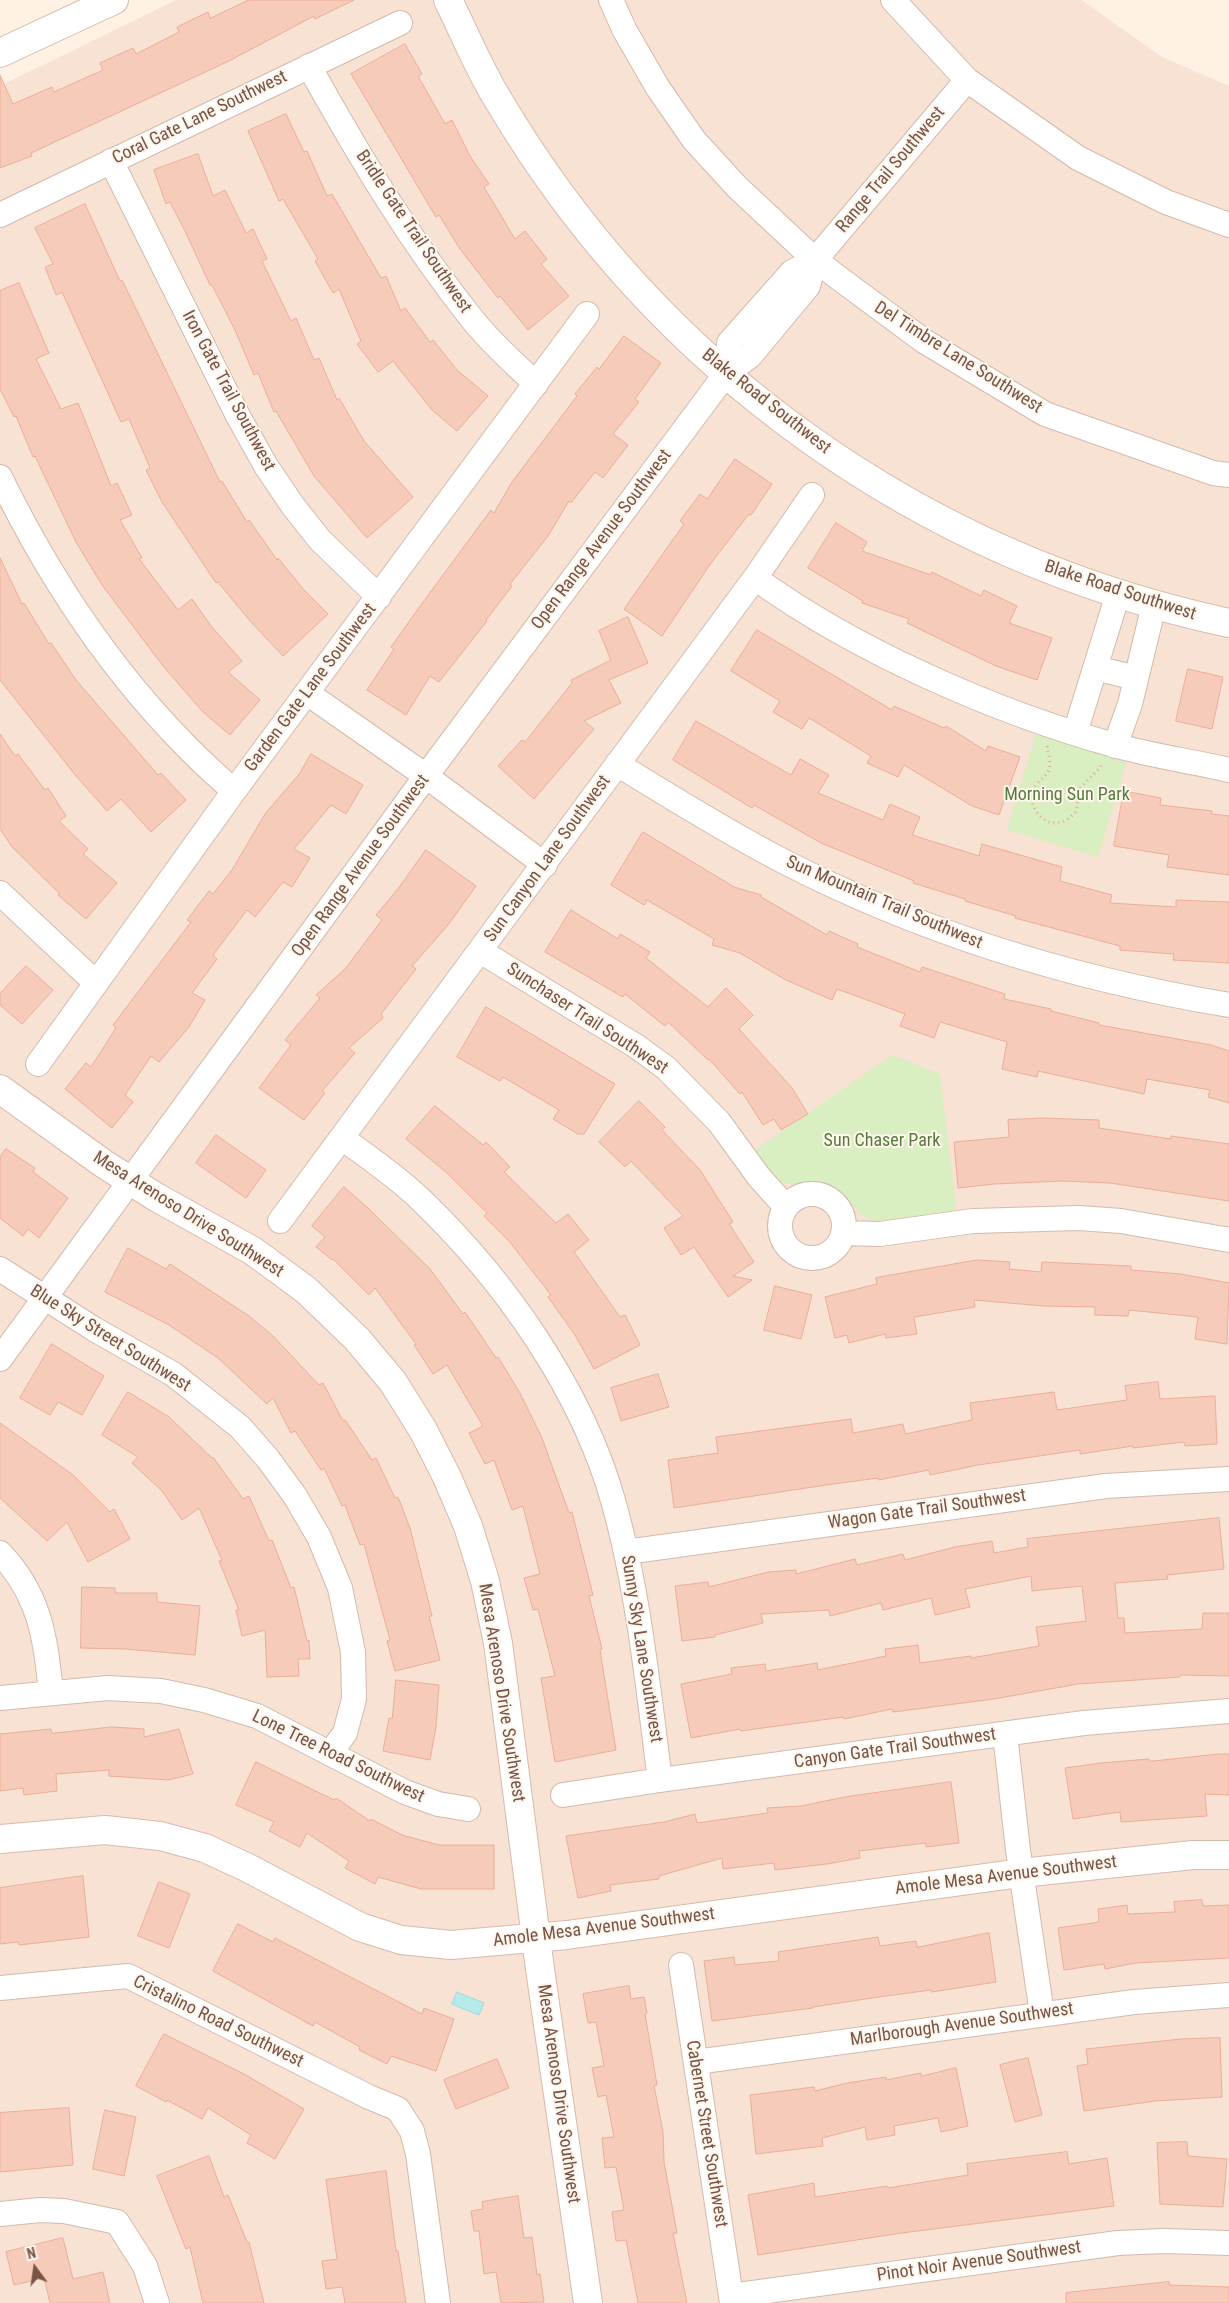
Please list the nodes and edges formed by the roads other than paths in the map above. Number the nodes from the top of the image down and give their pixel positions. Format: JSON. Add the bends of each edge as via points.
{"nodes":[{"id":1,"x":114,"y":0,"type":"edge"},
{"id":2,"x":448,"y":0,"type":"edge"},
{"id":3,"x":611,"y":0,"type":"edge"},
{"id":4,"x":893,"y":0,"type":"edge"},
{"id":5,"x":400,"y":23,"type":"dead end"},
{"id":6,"x":0,"y":53,"type":"edge"},
{"id":7,"x":308,"y":66,"type":"junction"},
{"id":8,"x":968,"y":80,"type":"junction"},
{"id":9,"x":111,"y":161,"type":"junction"},
{"id":10,"x":0,"y":215,"type":"edge"},
{"id":11,"x":1229,"y":225,"type":"edge"},
{"id":12,"x":815,"y":260,"type":"junction"},
{"id":13,"x":756,"y":312,"type":"junction"},
{"id":14,"x":587,"y":314,"type":"dead end"},
{"id":15,"x":774,"y":328,"type":"junction"},
{"id":16,"x":725,"y":375,"type":"junction"},
{"id":17,"x":536,"y":384,"type":"junction"},
{"id":18,"x":1229,"y":475,"type":"edge"},
{"id":19,"x":0,"y":477,"type":"edge"},
{"id":20,"x":812,"y":495,"type":"dead end"},
{"id":21,"x":755,"y":578,"type":"junction"},
{"id":22,"x":1118,"y":594,"type":"junction"},
{"id":23,"x":379,"y":597,"type":"junction"},
{"id":24,"x":1154,"y":605,"type":"junction"},
{"id":25,"x":1229,"y":623,"type":"edge"},
{"id":26,"x":1094,"y":668,"type":"junction"},
{"id":27,"x":1136,"y":678,"type":"junction"},
{"id":28,"x":307,"y":693,"type":"junction"},
{"id":29,"x":1075,"y":733,"type":"junction"},
{"id":30,"x":1109,"y":753,"type":"junction"},
{"id":31,"x":618,"y":764,"type":"junction"},
{"id":32,"x":1229,"y":770,"type":"edge"},
{"id":33,"x":426,"y":776,"type":"junction"},
{"id":34,"x":234,"y":790,"type":"junction"},
{"id":35,"x":545,"y":865,"type":"junction"},
{"id":36,"x":0,"y":893,"type":"edge"},
{"id":37,"x":480,"y":951,"type":"junction"},
{"id":38,"x":96,"y":983,"type":"junction"},
{"id":39,"x":1229,"y":1005,"type":"edge"},
{"id":40,"x":38,"y":1064,"type":"dead end"},
{"id":41,"x":0,"y":1089,"type":"edge"},
{"id":42,"x":342,"y":1138,"type":"junction"},
{"id":43,"x":130,"y":1180,"type":"junction"},
{"id":44,"x":786,"y":1207,"type":"junction"},
{"id":45,"x":280,"y":1221,"type":"dead end"},
{"id":46,"x":843,"y":1233,"type":"junction"},
{"id":47,"x":1229,"y":1240,"type":"edge"},
{"id":48,"x":0,"y":1270,"type":"edge"},
{"id":49,"x":45,"y":1299,"type":"junction"},
{"id":50,"x":0,"y":1359,"type":"edge"},
{"id":51,"x":1229,"y":1479,"type":"edge"},
{"id":52,"x":626,"y":1552,"type":"junction"},
{"id":53,"x":0,"y":1553,"type":"edge"},
{"id":54,"x":51,"y":1692,"type":"junction"},
{"id":55,"x":0,"y":1698,"type":"edge"},
{"id":56,"x":1229,"y":1712,"type":"edge"},
{"id":57,"x":1005,"y":1734,"type":"junction"},
{"id":58,"x":331,"y":1752,"type":"junction"},
{"id":59,"x":660,"y":1780,"type":"junction"},
{"id":60,"x":563,"y":1796,"type":"dead end"},
{"id":61,"x":468,"y":1808,"type":"dead end"},
{"id":62,"x":0,"y":1839,"type":"edge"},
{"id":63,"x":1229,"y":1855,"type":"edge"},
{"id":64,"x":1022,"y":1873,"type":"junction"},
{"id":65,"x":536,"y":1938,"type":"junction"},
{"id":66,"x":681,"y":1965,"type":"dead end"},
{"id":67,"x":0,"y":1988,"type":"edge"},
{"id":68,"x":1229,"y":1995,"type":"edge"},
{"id":69,"x":1042,"y":2014,"type":"junction"},
{"id":70,"x":696,"y":2062,"type":"junction"},
{"id":71,"x":0,"y":2214,"type":"edge"},
{"id":72,"x":1229,"y":2243,"type":"edge"},
{"id":73,"x":731,"y":2300,"type":"edge"},
{"id":74,"x":157,"y":2303,"type":"edge"},
{"id":75,"x":438,"y":2303,"type":"edge"},
{"id":76,"x":588,"y":2303,"type":"edge"}],
"edges":[{"from":1,"to":6,"type":"street"},
{"from":2,"to":16,"type":"street","name":"Blake Road Southwest","via":[[495,96],[568,205],[650,304]]},
{"from":3,"to":12,"type":"street","name":"Del Timbre Lane Southwest","via":[[625,32],[658,88],[694,140]]},
{"from":4,"to":8,"type":"street"},
{"from":5,"to":7,"type":"street","name":"Coral Gate Lane Southwest"},
{"from":7,"to":9,"type":"street","name":"Coral Gate Lane Southwest"},
{"from":7,"to":17,"type":"street","name":"Bridle Gate Trail Southwest","via":[[404,226],[472,320]]},
{"from":8,"to":11,"type":"street","via":[[1078,158],[1166,202]]},
{"from":8,"to":12,"type":"street","name":"Range Trail Southwest"},
{"from":9,"to":10,"type":"street","name":"Coral Gate Lane Southwest"},
{"from":9,"to":23,"type":"street","name":"Iron Gate Trail Southwest","via":[[266,466],[320,540]]},
{"from":12,"to":13,"type":"street","name":"Range Trail Southwest","via":[[792,272]]},
{"from":12,"to":15,"type":"street","name":"Range Trail Southwest","via":[[810,283]]},
{"from":12,"to":18,"type":"street","name":"Del Timbre Lane Southwest","via":[[924,341],[1045,414],[1213,473]]},
{"from":13,"to":15,"type":"street"},
{"from":13,"to":16,"type":"street","name":"Range Trail Southwest","via":[[729,343]]},
{"from":14,"to":17,"type":"street","name":"Garden Gate Lane Southwest"},
{"from":15,"to":16,"type":"street","name":"Range Trail Southwest","via":[[750,356]]},
{"from":16,"to":22,"type":"street","name":"Blake Road Southwest","via":[[806,437],[887,490],[980,539],[1058,573]]},
{"from":16,"to":33,"type":"street","name":"Open Range Avenue Southwest"},
{"from":17,"to":23,"type":"street","name":"Garden Gate Lane Southwest"},
{"from":19,"to":34,"type":"street","via":[[40,556],[104,653],[182,743]]},
{"from":20,"to":21,"type":"street","name":"Sun Canyon Lane Southwest"},
{"from":21,"to":29,"type":"street","via":[[875,650],[958,689]]},
{"from":21,"to":31,"type":"street","name":"Sun Canyon Lane Southwest"},
{"from":22,"to":24,"type":"street","name":"Blake Road Southwest"},
{"from":22,"to":26,"type":"street"},
{"from":23,"to":28,"type":"street","name":"Garden Gate Lane Southwest"},
{"from":24,"to":25,"type":"street","name":"Blake Road Southwest"},
{"from":24,"to":27,"type":"street"},
{"from":26,"to":27,"type":"street"},
{"from":26,"to":29,"type":"street"},
{"from":27,"to":30,"type":"street","via":[[1130,704]]},
{"from":28,"to":33,"type":"street"},
{"from":28,"to":34,"type":"street","name":"Garden Gate Lane Southwest"},
{"from":29,"to":30,"type":"street"},
{"from":30,"to":32,"type":"street"},
{"from":31,"to":35,"type":"street","name":"Sun Canyon Lane Southwest"},
{"from":31,"to":39,"type":"street","name":"Sun Mountain Trail Southwest","via":[[782,860],[884,908],[994,950],[1058,969]]},
{"from":33,"to":35,"type":"street"},
{"from":33,"to":43,"type":"street","name":"Open Range Avenue Southwest"},
{"from":34,"to":38,"type":"street","name":"Garden Gate Lane Southwest"},
{"from":35,"to":37,"type":"street","name":"Sun Canyon Lane Southwest"},
{"from":36,"to":38,"type":"street"},
{"from":37,"to":42,"type":"street","name":"Sun Canyon Lane Southwest"},
{"from":37,"to":44,"type":"street","name":"Sunchaser Trail Southwest","via":[[636,1046],[666,1068],[719,1122],[759,1177]]},
{"from":38,"to":40,"type":"street","name":"Garden Gate Lane Southwest"},
{"from":41,"to":43,"type":"street","name":"Mesa Arenoso Drive Southwest","via":[[64,1137]]},
{"from":42,"to":45,"type":"street","name":"Sun Canyon Lane Southwest"},
{"from":42,"to":52,"type":"street","name":"Sunny Sky Lane Southwest","via":[[387,1171],[442,1221],[488,1272],[536,1337],[580,1417],[599,1461]]},
{"from":43,"to":49,"type":"street","name":"Open Range Avenue Southwest"},
{"from":43,"to":65,"type":"street","name":"Mesa Arenoso Drive Southwest","via":[[253,1252],[306,1290],[357,1339],[393,1382],[423,1430],[468,1526],[485,1581],[498,1643]]},
{"from":44,"to":46,"type":"street","via":[[803,1195],[825,1197],[838,1207]]},
{"from":44,"to":46,"type":"street","via":[[781,1216],[782,1236],[794,1252],[814,1258],[824,1255],[832,1250]]},
{"from":46,"to":47,"type":"street","via":[[880,1234],[973,1220],[1079,1218]]},
{"from":48,"to":49,"type":"street","name":"Blue Sky Street Southwest"},
{"from":49,"to":50,"type":"street","name":"Open Range Avenue Southwest"},
{"from":49,"to":58,"type":"street","name":"Blue Sky Street Southwest","via":[[173,1374],[240,1427],[295,1496],[319,1537],[340,1588],[353,1652],[354,1699],[345,1733]]},
{"from":51,"to":52,"type":"street","name":"Wagon Gate Trail Southwest","via":[[1106,1486]]},
{"from":52,"to":59,"type":"street","name":"Sunny Sky Lane Southwest","via":[[636,1596]]},
{"from":53,"to":54,"type":"street","via":[[23,1580],[39,1617]]},
{"from":54,"to":55,"type":"street","name":"Lone Tree Road Southwest"},
{"from":54,"to":58,"type":"street","name":"Lone Tree Road Southwest","via":[[108,1688],[161,1691],[204,1700],[256,1716]]},
{"from":56,"to":57,"type":"street","name":"Canyon Gate Trail Southwest","via":[[1140,1717]]},
{"from":57,"to":59,"type":"street","name":"Canyon Gate Trail Southwest"},
{"from":57,"to":64,"type":"street"},
{"from":58,"to":61,"type":"street","name":"Lone Tree Road Southwest","via":[[405,1792],[438,1804]]},
{"from":59,"to":60,"type":"street","name":"Canyon Gate Trail Southwest"},
{"from":62,"to":65,"type":"street","name":"Amole Mesa Avenue Southwest","via":[[105,1830],[160,1836],[205,1848],[360,1928],[401,1940],[451,1945]]},
{"from":63,"to":64,"type":"street","name":"Amole Mesa Avenue Southwest","via":[[1193,1855]]},
{"from":64,"to":65,"type":"street","name":"Amole Mesa Avenue Southwest"},
{"from":64,"to":69,"type":"street"},
{"from":65,"to":76,"type":"street","name":"Mesa Arenoso Drive Southwest"},
{"from":66,"to":70,"type":"street","name":"Cabernet Street Southwest"},
{"from":67,"to":75,"type":"street","name":"Cristalino Road Southwest","via":[[128,1976],[398,2109],[412,2131],[418,2154]]},
{"from":68,"to":69,"type":"street","name":"Marlborough Avenue Southwest","via":[[1134,2002]]},
{"from":69,"to":70,"type":"street","name":"Marlborough Avenue Southwest"},
{"from":70,"to":73,"type":"street","name":"Cabernet Street Southwest"},
{"from":71,"to":74,"type":"street","via":[[64,2211],[116,2222],[145,2266]]},
{"from":72,"to":73,"type":"street","name":"Pinot Noir Avenue Southwest","via":[[1118,2243]]}]}
